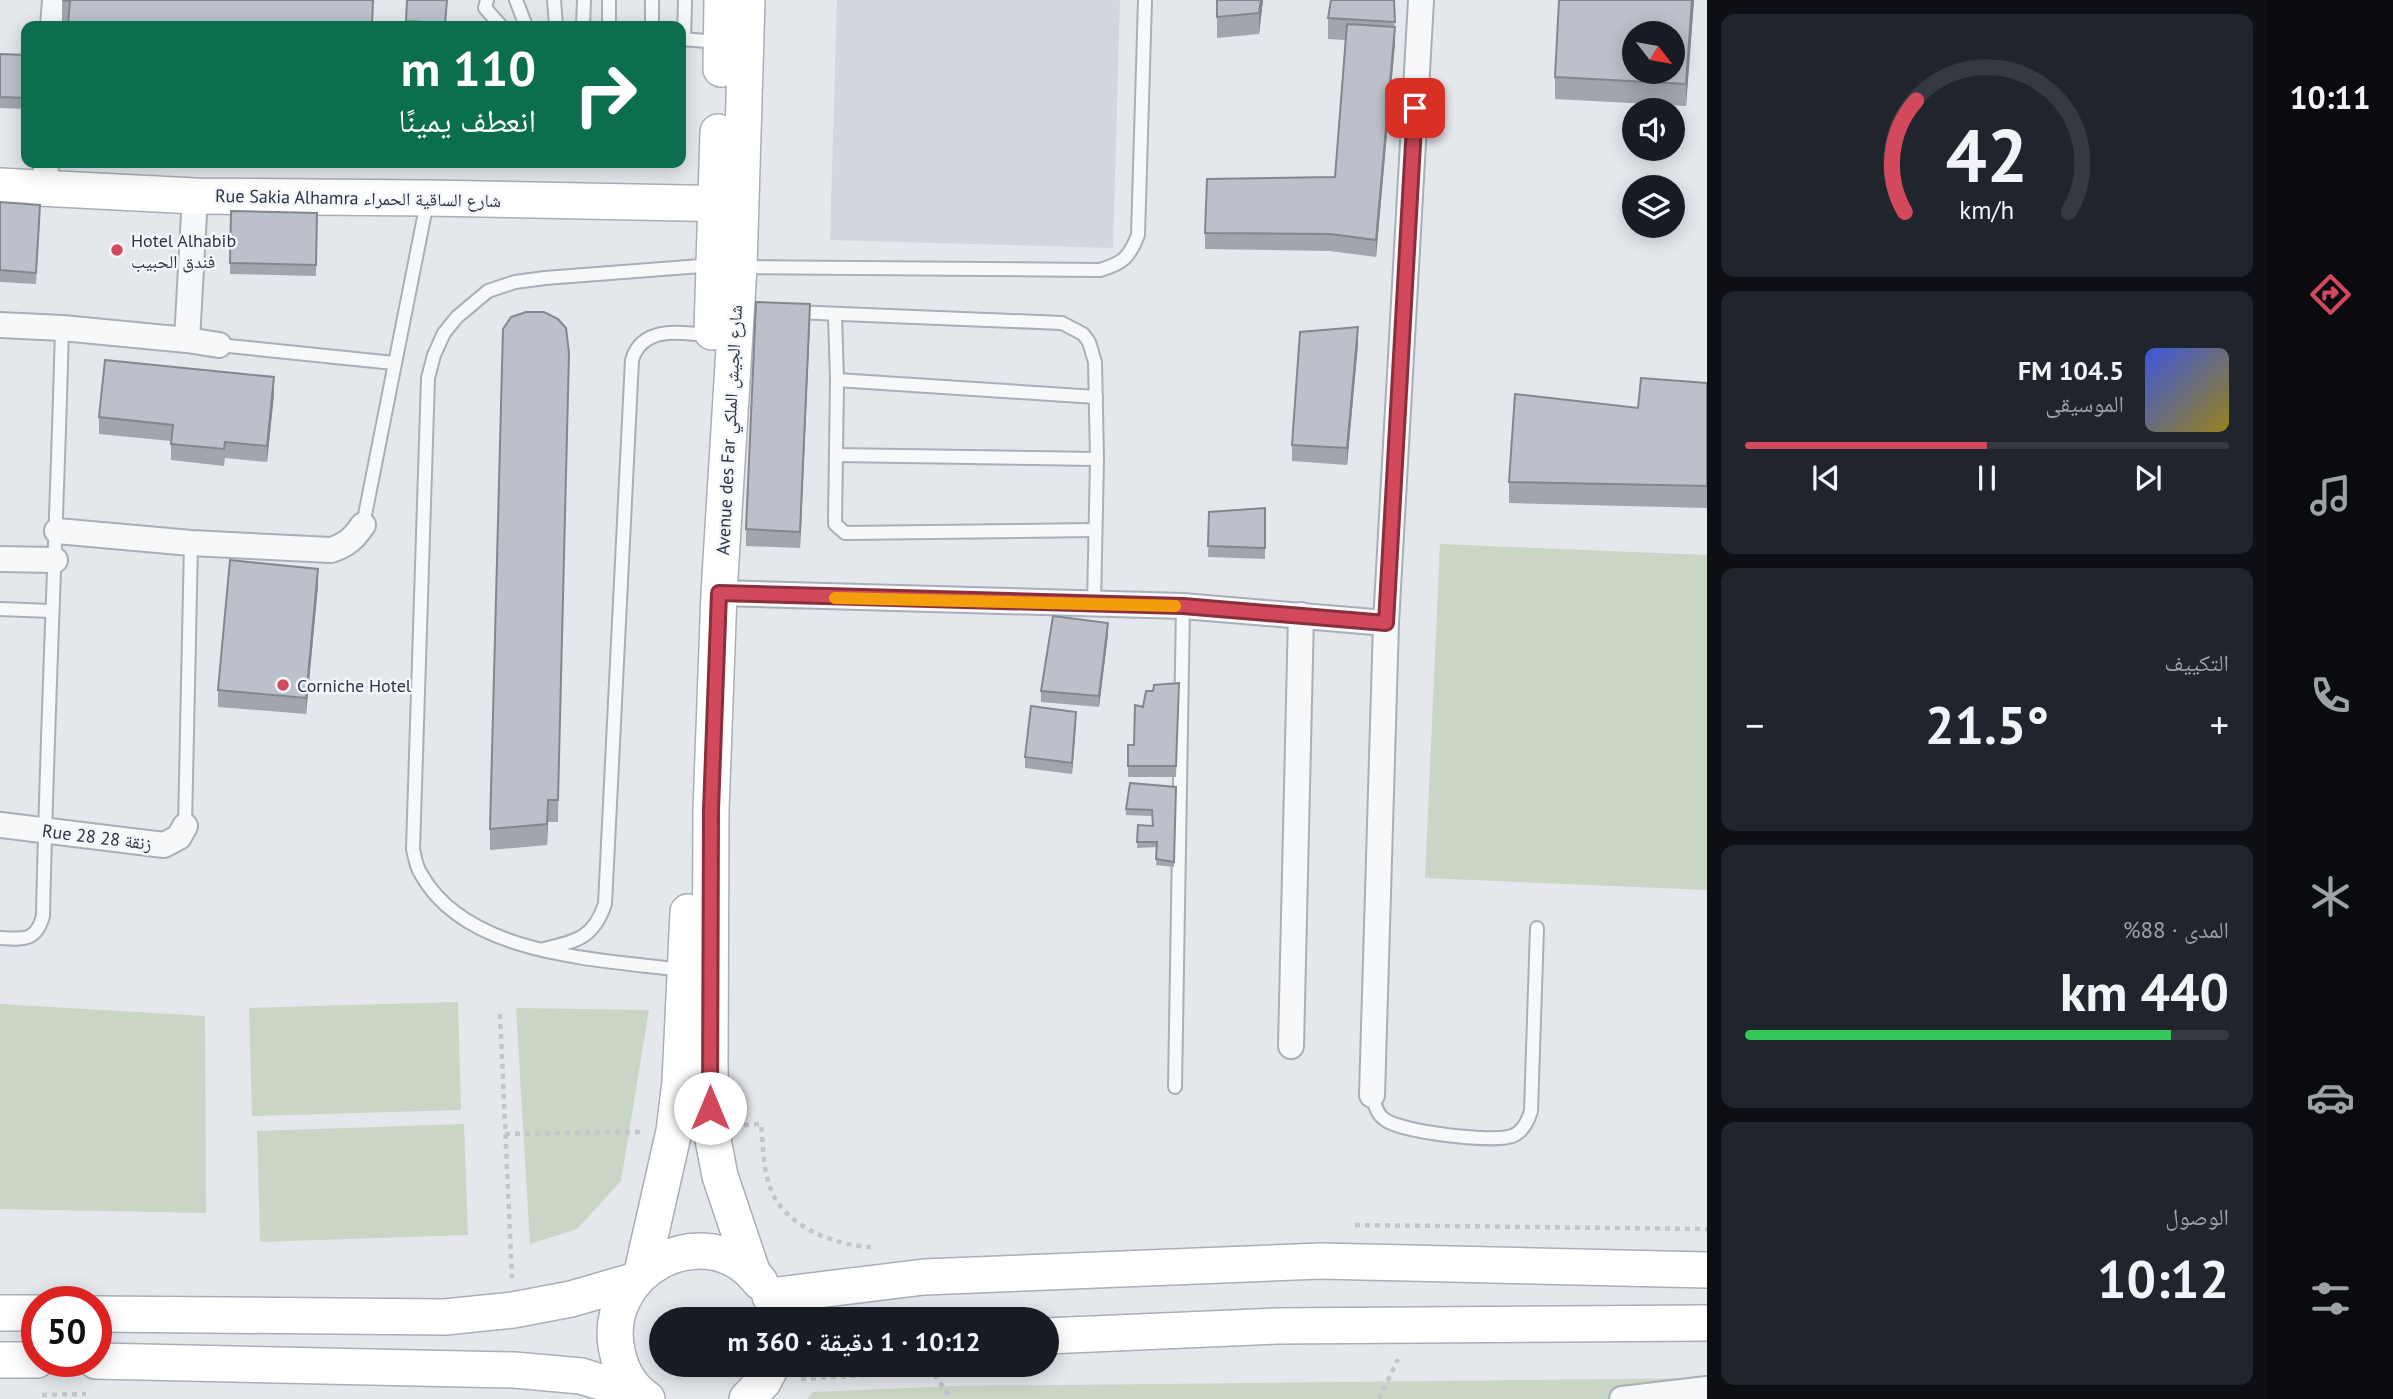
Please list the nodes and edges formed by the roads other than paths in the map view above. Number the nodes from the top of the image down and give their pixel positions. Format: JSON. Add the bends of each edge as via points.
{"nodes":[{"id":1,"x":55,"y":0,"type":"edge"},
{"id":2,"x":487,"y":0,"type":"edge"},
{"id":3,"x":516,"y":0,"type":"edge"},
{"id":4,"x":554,"y":0,"type":"edge"},
{"id":5,"x":583,"y":0,"type":"edge"},
{"id":6,"x":609,"y":0,"type":"edge"},
{"id":7,"x":652,"y":0,"type":"edge"},
{"id":8,"x":685,"y":0,"type":"edge"},
{"id":9,"x":722,"y":0,"type":"edge"},
{"id":10,"x":747,"y":0,"type":"edge"},
{"id":11,"x":1145,"y":0,"type":"edge"},
{"id":12,"x":1421,"y":0,"type":"edge"},
{"id":13,"x":53,"y":21,"type":"edge"},
{"id":14,"x":497,"y":21,"type":"edge"},
{"id":15,"x":524,"y":21,"type":"edge"},
{"id":16,"x":556,"y":21,"type":"edge"},
{"id":17,"x":583,"y":21,"type":"edge"},
{"id":18,"x":609,"y":21,"type":"edge"},
{"id":19,"x":652,"y":21,"type":"edge"},
{"id":20,"x":684,"y":21,"type":"edge"},
{"id":21,"x":686,"y":39,"type":"edge"},
{"id":22,"x":721,"y":43,"type":"junction"},
{"id":23,"x":46,"y":176,"type":"edge"},
{"id":24,"x":0,"y":186,"type":"edge"},
{"id":25,"x":195,"y":196,"type":"junction"},
{"id":26,"x":428,"y":198,"type":"junction"},
{"id":27,"x":728,"y":204,"type":"junction"},
{"id":28,"x":727,"y":266,"type":"junction"},
{"id":29,"x":786,"y":311,"type":"edge"},
{"id":30,"x":835,"y":315,"type":"junction"},
{"id":31,"x":0,"y":325,"type":"edge"},
{"id":32,"x":62,"y":328,"type":"junction"},
{"id":33,"x":712,"y":336,"type":"junction"},
{"id":34,"x":187,"y":340,"type":"junction"},
{"id":35,"x":219,"y":345,"type":"joint"},
{"id":36,"x":394,"y":363,"type":"junction"},
{"id":37,"x":837,"y":380,"type":"junction"},
{"id":38,"x":1096,"y":397,"type":"junction"},
{"id":39,"x":836,"y":456,"type":"junction"},
{"id":40,"x":1097,"y":459,"type":"junction"},
{"id":41,"x":363,"y":525,"type":"joint"},
{"id":42,"x":1095,"y":530,"type":"junction"},
{"id":43,"x":57,"y":531,"type":"junction"},
{"id":44,"x":191,"y":542,"type":"junction"},
{"id":45,"x":0,"y":559,"type":"edge"},
{"id":46,"x":55,"y":560,"type":"junction"},
{"id":47,"x":719,"y":593,"type":"junction"},
{"id":48,"x":1094,"y":604,"type":"junction"},
{"id":49,"x":1183,"y":606,"type":"junction"},
{"id":50,"x":0,"y":609,"type":"edge"},
{"id":51,"x":51,"y":611,"type":"junction"},
{"id":52,"x":1301,"y":615,"type":"junction"},
{"id":53,"x":1386,"y":623,"type":"junction"},
{"id":54,"x":0,"y":825,"type":"edge"},
{"id":55,"x":185,"y":827,"type":"joint"},
{"id":56,"x":44,"y":830,"type":"junction"},
{"id":57,"x":1536,"y":928,"type":"dead end"},
{"id":58,"x":0,"y":938,"type":"edge"},
{"id":59,"x":540,"y":950,"type":"junction"},
{"id":60,"x":685,"y":971,"type":"junction"},
{"id":61,"x":1291,"y":1046,"type":"dead end"},
{"id":62,"x":1175,"y":1087,"type":"dead end"},
{"id":63,"x":1373,"y":1095,"type":"joint"},
{"id":64,"x":1707,"y":1270,"type":"edge"},
{"id":65,"x":638,"y":1276,"type":"junction"},
{"id":66,"x":767,"y":1296,"type":"edge"},
{"id":67,"x":0,"y":1313,"type":"edge"},
{"id":68,"x":21,"y":1313,"type":"edge"},
{"id":69,"x":112,"y":1314,"type":"edge"},
{"id":70,"x":1707,"y":1323,"type":"edge"},
{"id":71,"x":1059,"y":1335,"type":"edge"},
{"id":72,"x":0,"y":1360,"type":"edge"},
{"id":73,"x":21,"y":1360,"type":"edge"},
{"id":74,"x":112,"y":1361,"type":"edge"},
{"id":75,"x":1707,"y":1389,"type":"edge"},
{"id":76,"x":643,"y":1397,"type":"edge"},
{"id":77,"x":1622,"y":1399,"type":"edge"}],
"edges":[{"from":1,"to":13,"type":"street"},
{"from":2,"to":14,"type":"lane","via":[[485,8]]},
{"from":3,"to":15,"type":"lane"},
{"from":4,"to":16,"type":"lane"},
{"from":5,"to":17,"type":"lane"},
{"from":6,"to":18,"type":"lane"},
{"from":7,"to":19,"type":"lane"},
{"from":8,"to":20,"type":"lane"},
{"from":9,"to":22,"type":"main road","name":"Avenue des Far شارع الجيش الملكي"},
{"from":10,"to":27,"type":"main road","name":"Avenue des Far شارع الجيش الملكي"},
{"from":11,"to":28,"type":"lane","via":[[1138,235],[1120,264],[1101,270]]},
{"from":12,"to":53,"type":"street"},
{"from":21,"to":22,"type":"lane"},
{"from":22,"to":27,"type":"main road","name":"Avenue des Far شارع الجيش الملكي"},
{"from":23,"to":24,"type":"main road","name":"Rue Sakia Alhamra شارع الساقية الحمراء"},
{"from":23,"to":25,"type":"main road","name":"Rue Sakia Alhamra شارع الساقية الحمراء"},
{"from":25,"to":26,"type":"main road","name":"Rue Sakia Alhamra شارع الساقية الحمراء"},
{"from":25,"to":34,"type":"street"},
{"from":26,"to":27,"type":"main road","name":"Rue Sakia Alhamra شارع الساقية الحمراء"},
{"from":26,"to":36,"type":"lane"},
{"from":27,"to":28,"type":"main road","name":"Avenue des Far شارع الجيش الملكي"},
{"from":28,"to":33,"type":"main road","name":"Avenue des Far شارع الجيش الملكي"},
{"from":28,"to":47,"type":"main road","name":"Avenue des Far شارع الجيش الملكي","via":[[742,308]]},
{"from":28,"to":59,"type":"lane","via":[[545,278],[497,288],[457,317],[444,333],[431,366],[413,849],[419,873],[444,904],[504,939]]},
{"from":29,"to":30,"type":"lane"},
{"from":30,"to":37,"type":"lane"},
{"from":30,"to":38,"type":"lane","via":[[1062,323],[1089,342]]},
{"from":31,"to":32,"type":"street"},
{"from":32,"to":34,"type":"street"},
{"from":32,"to":43,"type":"lane"},
{"from":33,"to":59,"type":"lane","via":[[680,332],[650,336],[632,360],[604,904],[590,933]]},
{"from":33,"to":60,"type":"main road","name":"Avenue des Far شارع الجيش الملكي"},
{"from":34,"to":35,"type":"street"},
{"from":35,"to":36,"type":"lane"},
{"from":36,"to":41,"type":"lane"},
{"from":37,"to":38,"type":"lane"},
{"from":37,"to":39,"type":"lane"},
{"from":38,"to":40,"type":"lane"},
{"from":39,"to":40,"type":"lane"},
{"from":39,"to":42,"type":"lane","via":[[835,524],[845,533]]},
{"from":40,"to":42,"type":"lane"},
{"from":41,"to":44,"type":"street","via":[[345,546],[331,550]]},
{"from":42,"to":48,"type":"lane"},
{"from":43,"to":44,"type":"street"},
{"from":43,"to":46,"type":"lane"},
{"from":44,"to":55,"type":"lane"},
{"from":45,"to":46,"type":"street"},
{"from":46,"to":51,"type":"lane"},
{"from":47,"to":48,"type":"street"},
{"from":47,"to":66,"type":"main road","name":"Avenue des Far شارع الجيش الملكي","via":[[711,810],[711,1129],[720,1176]]},
{"from":48,"to":49,"type":"street"},
{"from":49,"to":52,"type":"street"},
{"from":49,"to":62,"type":"lane"},
{"from":50,"to":51,"type":"lane"},
{"from":51,"to":56,"type":"lane"},
{"from":52,"to":53,"type":"street"},
{"from":52,"to":61,"type":"street"},
{"from":53,"to":63,"type":"street"},
{"from":54,"to":56,"type":"street","name":"Rue 28 زنقة 28"},
{"from":55,"to":56,"type":"street","name":"Rue 28 زنقة 28","via":[[179,837],[164,845]]},
{"from":56,"to":58,"type":"lane","via":[[40,925],[25,939]]},
{"from":57,"to":63,"type":"lane","via":[[1531,1111],[1521,1130],[1494,1138],[1406,1129],[1382,1118]]},
{"from":59,"to":60,"type":"lane"},
{"from":60,"to":65,"type":"main road","name":"Avenue des Far شارع الجيش الملكي","via":[[674,1132]]},
{"from":64,"to":66,"type":"main road","via":[[1320,1261],[924,1277]]},
{"from":65,"to":66,"type":"main road","via":[[662,1258],[710,1252],[733,1259]]},
{"from":65,"to":69,"type":"main road","via":[[571,1299],[445,1317]]},
{"from":65,"to":76,"type":"main road","name":"Avenue des Far شارع الجيش الملكي","via":[[618,1308],[614,1339],[622,1369]]},
{"from":67,"to":68,"type":"main road"},
{"from":70,"to":71,"type":"main road","via":[[1277,1326]]},
{"from":72,"to":73,"type":"main road"},
{"from":74,"to":76,"type":"main road","via":[[514,1370],[581,1377]]},
{"from":75,"to":77,"type":"street"}]}
